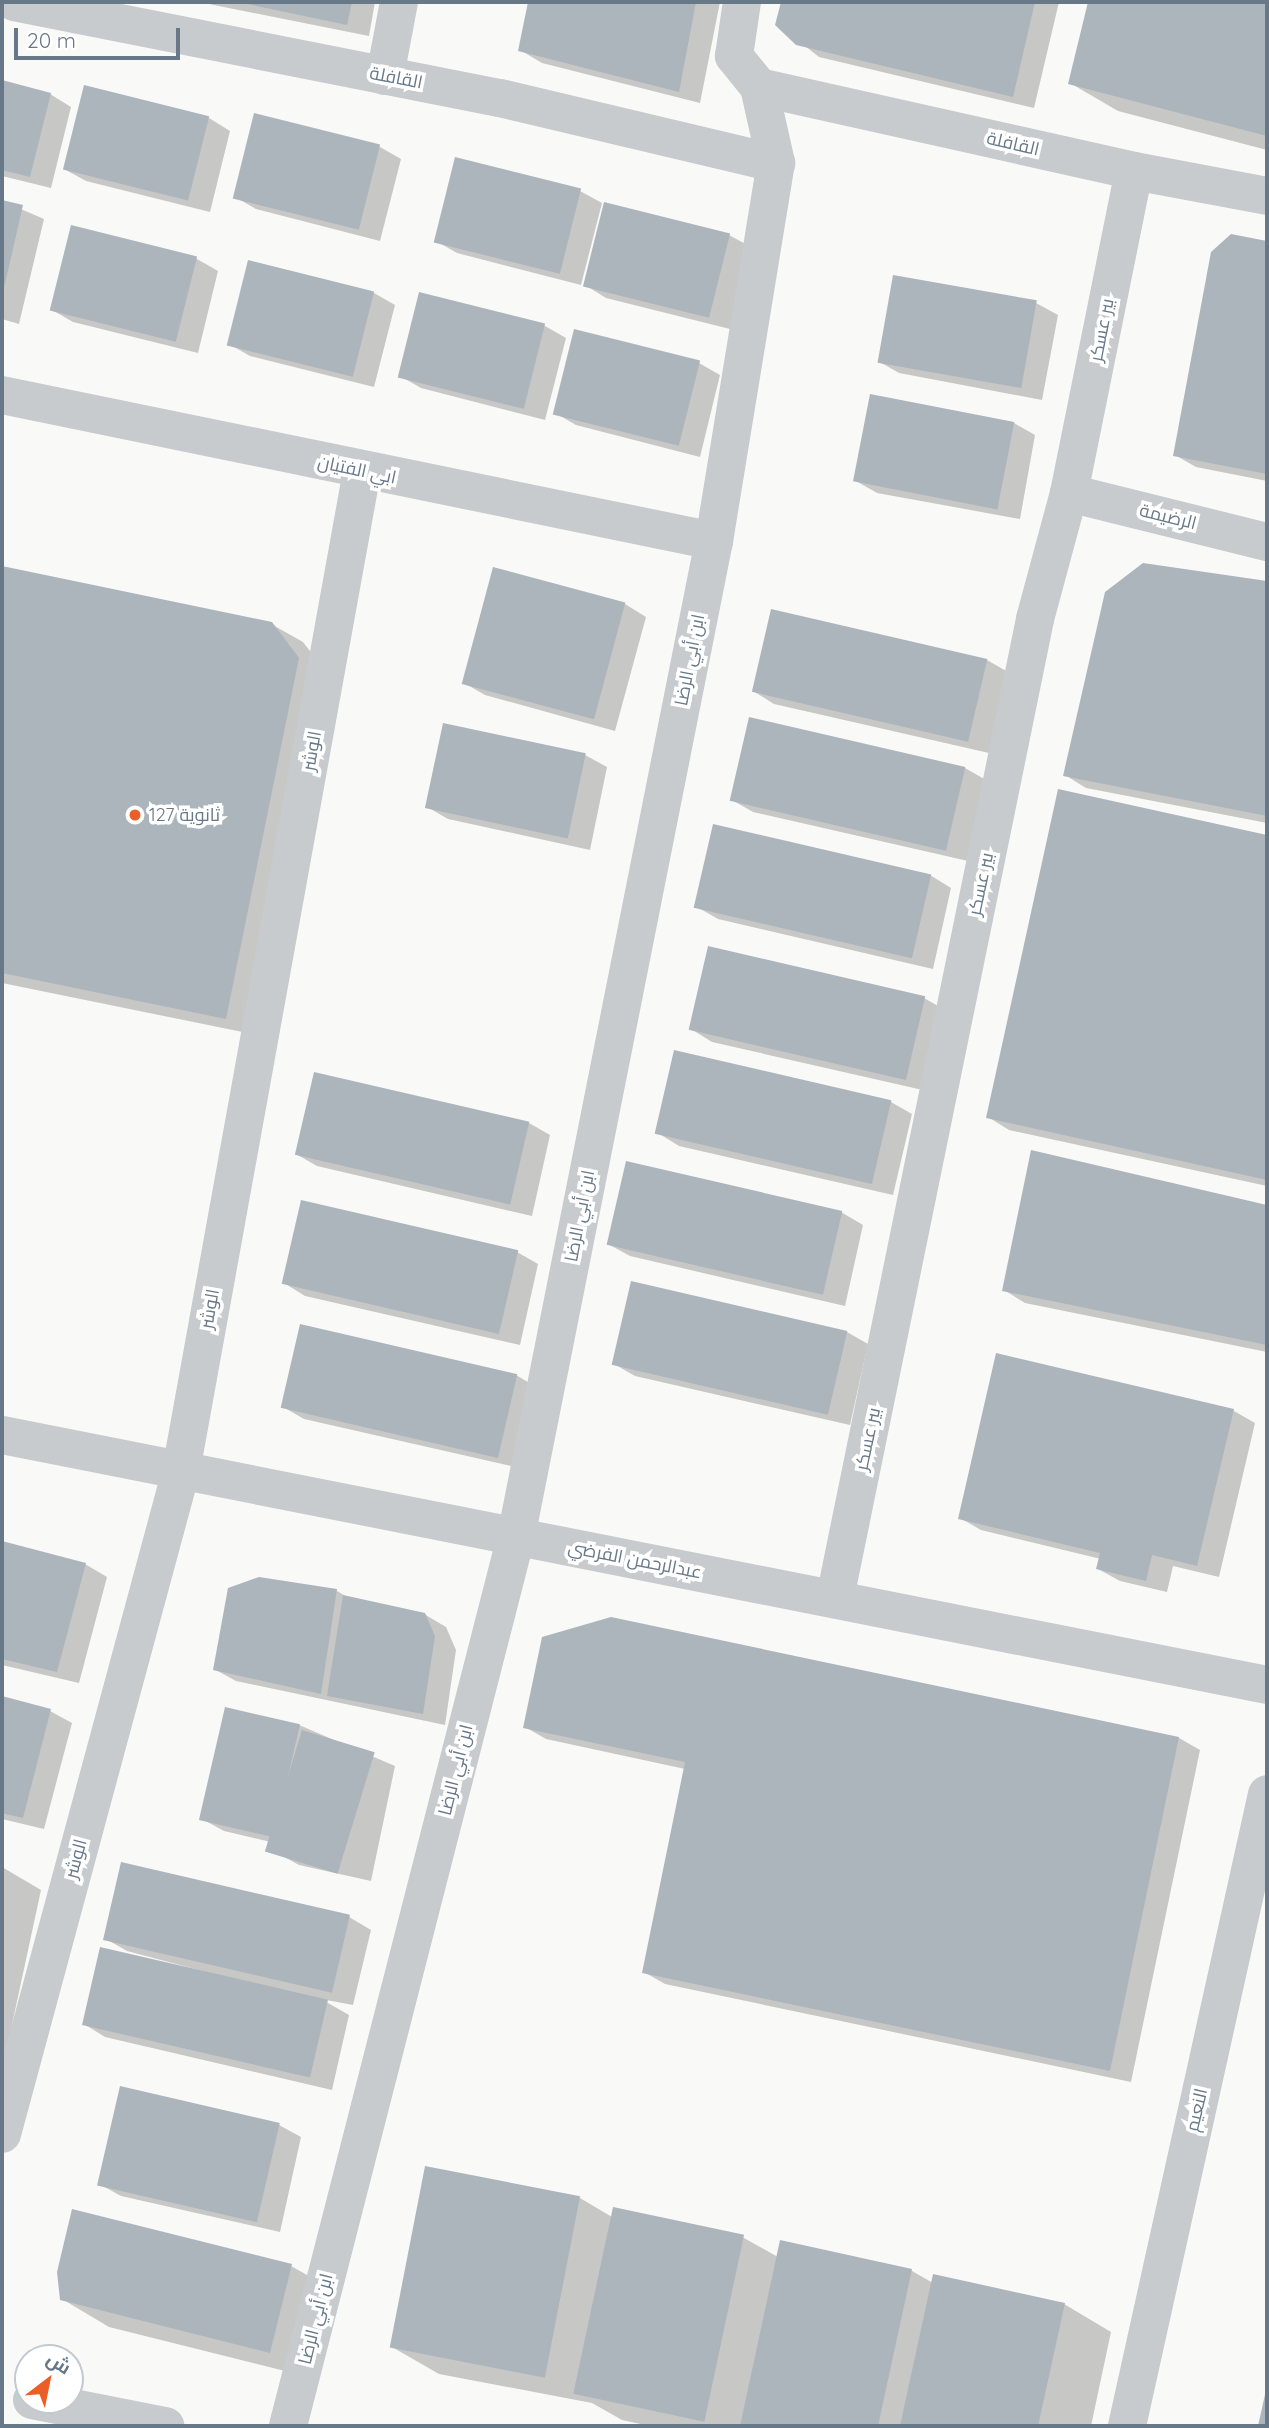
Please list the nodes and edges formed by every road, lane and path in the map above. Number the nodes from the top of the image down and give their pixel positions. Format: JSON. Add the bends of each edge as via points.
{"nodes":[{"id":1,"x":14,"y":2,"type":"edge"},
{"id":2,"x":399,"y":2,"type":"edge"},
{"id":3,"x":742,"y":2,"type":"edge"},
{"id":4,"x":385,"y":76,"type":"junction"},
{"id":5,"x":759,"y":87,"type":"junction"},
{"id":6,"x":776,"y":163,"type":"junction"},
{"id":7,"x":1134,"y":171,"type":"junction"},
{"id":8,"x":1267,"y":196,"type":"edge"},
{"id":9,"x":2,"y":395,"type":"edge"},
{"id":10,"x":362,"y":471,"type":"junction"},
{"id":11,"x":1069,"y":493,"type":"junction"},
{"id":12,"x":714,"y":541,"type":"junction"},
{"id":13,"x":1267,"y":542,"type":"edge"},
{"id":14,"x":2,"y":1435,"type":"edge"},
{"id":15,"x":181,"y":1471,"type":"junction"},
{"id":16,"x":516,"y":1537,"type":"junction"},
{"id":17,"x":835,"y":1598,"type":"junction"},
{"id":18,"x":1267,"y":1685,"type":"edge"},
{"id":19,"x":1267,"y":1794,"type":"edge"},
{"id":20,"x":1262,"y":1848,"type":"edge"},
{"id":21,"x":2,"y":2134,"type":"edge"},
{"id":22,"x":84,"y":2410,"type":"edge"},
{"id":23,"x":165,"y":2426,"type":"edge"},
{"id":24,"x":288,"y":2426,"type":"edge"},
{"id":25,"x":1126,"y":2426,"type":"edge"}],
"edges":[{"from":1,"to":4,"type":"street","name":"القافلة"},
{"from":2,"to":4,"type":"street"},
{"from":3,"to":5,"type":"street","name":"ابن أبي الرضا","via":[[734,57]]},
{"from":4,"to":6,"type":"street","name":"القافلة"},
{"from":5,"to":6,"type":"street","name":"ابن أبي الرضا"},
{"from":5,"to":7,"type":"street","name":"القافلة"},
{"from":6,"to":12,"type":"street","name":"ابن أبي الرضا"},
{"from":7,"to":8,"type":"street","name":"القافلة"},
{"from":7,"to":11,"type":"street","name":"بير عسكر"},
{"from":9,"to":10,"type":"street","name":"ابي الفتيان"},
{"from":10,"to":12,"type":"street","name":"ابي الفتيان"},
{"from":10,"to":15,"type":"street","name":"الوشر"},
{"from":11,"to":13,"type":"street","name":"الرضيمة"},
{"from":11,"to":17,"type":"street","name":"بير عسكر","via":[[1035,619]]},
{"from":12,"to":16,"type":"street","name":"ابن أبي الرضا"},
{"from":14,"to":15,"type":"street","name":"عبدالرحمن الفرضي"},
{"from":15,"to":16,"type":"street","name":"عبدالرحمن الفرضي"},
{"from":15,"to":21,"type":"street","name":"الوشر"},
{"from":16,"to":17,"type":"street","name":"عبدالرحمن الفرضي"},
{"from":16,"to":24,"type":"street","name":"ابن أبي الرضا"},
{"from":17,"to":18,"type":"street","name":"عبدالرحمن الفرضي"},
{"from":19,"to":20,"type":"street","name":"النعيم"},
{"from":20,"to":25,"type":"street","name":"النعيم"},
{"from":22,"to":23,"type":"street"}]}
